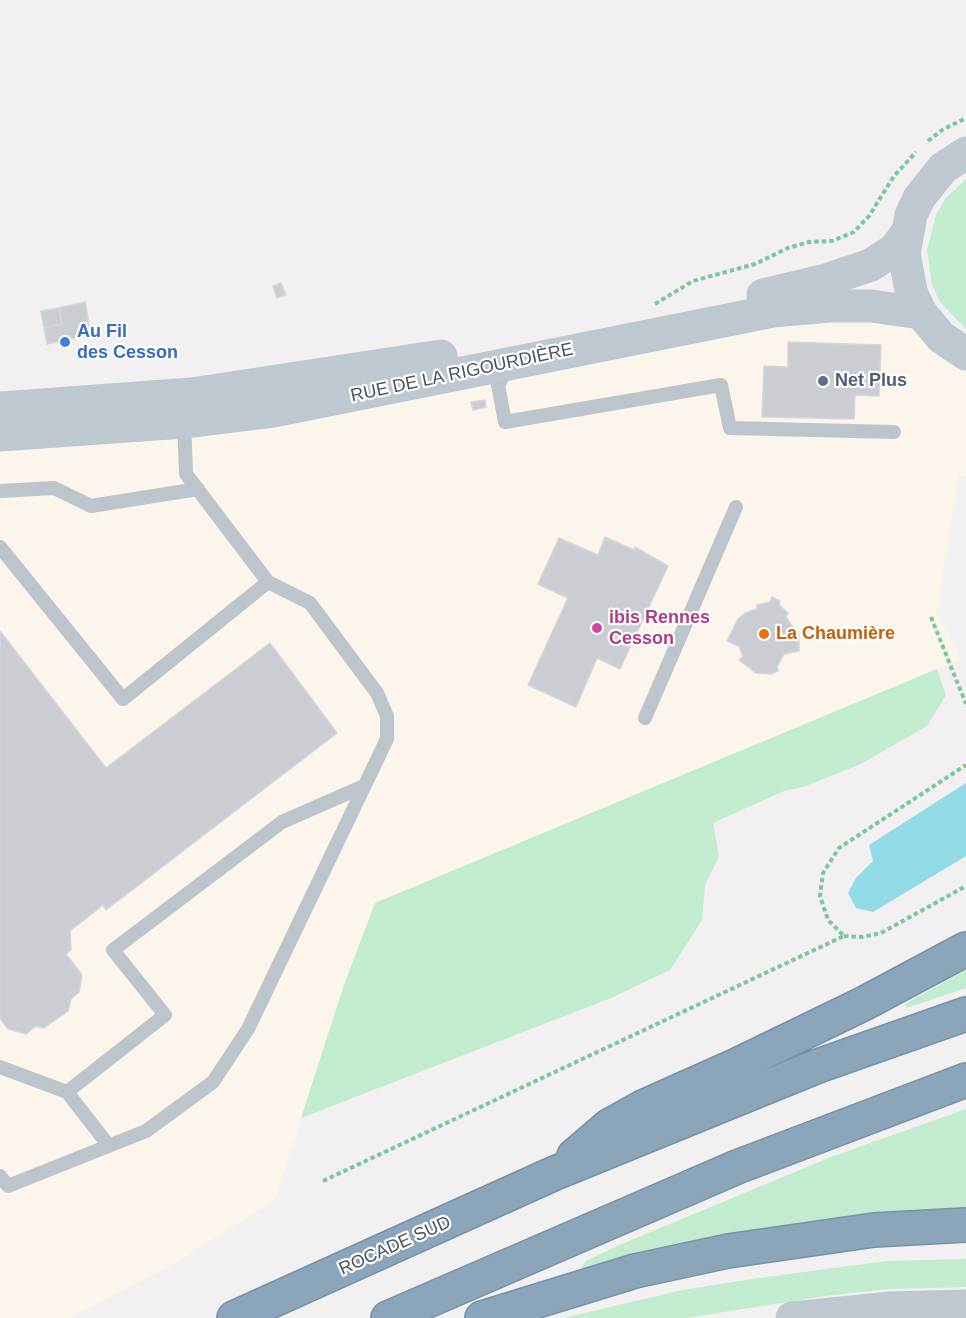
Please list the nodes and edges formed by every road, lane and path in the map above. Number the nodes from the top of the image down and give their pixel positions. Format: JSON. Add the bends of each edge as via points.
{"nodes":[{"id":1,"x":966,"y":118,"type":"edge"},
{"id":2,"x":925,"y":143,"type":"dead end"},
{"id":3,"x":917,"y":151,"type":"dead end"},
{"id":4,"x":966,"y":153,"type":"edge"},
{"id":5,"x":906,"y":234,"type":"junction"},
{"id":6,"x":646,"y":308,"type":"dead end"},
{"id":7,"x":921,"y":313,"type":"junction"},
{"id":8,"x":966,"y":354,"type":"edge"},
{"id":9,"x":494,"y":372,"type":"junction"},
{"id":10,"x":0,"y":408,"type":"edge"},
{"id":11,"x":183,"y":409,"type":"junction"},
{"id":12,"x":894,"y":432,"type":"dead end"},
{"id":13,"x":0,"y":435,"type":"edge"},
{"id":14,"x":198,"y":489,"type":"junction"},
{"id":15,"x":0,"y":491,"type":"edge"},
{"id":16,"x":736,"y":507,"type":"dead end"},
{"id":17,"x":0,"y":547,"type":"edge"},
{"id":18,"x":268,"y":582,"type":"junction"},
{"id":19,"x":931,"y":617,"type":"dead end"},
{"id":20,"x":966,"y":704,"type":"edge"},
{"id":21,"x":645,"y":718,"type":"dead end"},
{"id":22,"x":966,"y":765,"type":"edge"},
{"id":23,"x":364,"y":786,"type":"junction"},
{"id":24,"x":966,"y":886,"type":"edge"},
{"id":25,"x":844,"y":936,"type":"junction"},
{"id":26,"x":966,"y":949,"type":"edge"},
{"id":27,"x":966,"y":1014,"type":"edge"},
{"id":28,"x":0,"y":1067,"type":"edge"},
{"id":29,"x":966,"y":1080,"type":"edge"},
{"id":30,"x":67,"y":1092,"type":"junction"},
{"id":31,"x":109,"y":1146,"type":"junction"},
{"id":32,"x":555,"y":1173,"type":"junction"},
{"id":33,"x":0,"y":1176,"type":"edge"},
{"id":34,"x":323,"y":1182,"type":"dead end"},
{"id":35,"x":966,"y":1225,"type":"edge"},
{"id":36,"x":966,"y":1306,"type":"edge"},
{"id":37,"x":234,"y":1318,"type":"edge"},
{"id":38,"x":388,"y":1318,"type":"edge"},
{"id":39,"x":482,"y":1318,"type":"edge"},
{"id":40,"x":792,"y":1318,"type":"edge"}],
"edges":[{"from":1,"to":2,"type":"path"},
{"from":3,"to":6,"type":"path","via":[[854,232],[832,241],[809,242],[755,264],[693,281]]},
{"from":4,"to":5,"type":"street","via":[[930,182],[911,215]]},
{"from":5,"to":7,"type":"street","via":[[907,275]]},
{"from":5,"to":11,"type":"street","name":"RUE DE LA RIGOURDIÈRE","via":[[895,249],[871,265],[826,280],[370,368]]},
{"from":7,"to":8,"type":"street","via":[[941,337]]},
{"from":7,"to":9,"type":"street","name":"RUE DE LA RIGOURDIÈRE","via":[[871,306],[773,311]]},
{"from":9,"to":11,"type":"street","name":"RUE DE LA RIGOURDIÈRE","via":[[273,411]]},
{"from":9,"to":12,"type":"lane","via":[[505,422],[721,385],[730,428]]},
{"from":10,"to":11,"type":"street","name":"RUE DE LA RIGOURDIÈRE"},
{"from":11,"to":13,"type":"street","name":"RUE DE LA RIGOURDIÈRE"},
{"from":11,"to":14,"type":"lane","via":[[186,474]]},
{"from":14,"to":15,"type":"lane","via":[[91,506],[54,488]]},
{"from":14,"to":18,"type":"lane"},
{"from":16,"to":21,"type":"lane"},
{"from":17,"to":18,"type":"lane","via":[[123,699]]},
{"from":18,"to":23,"type":"lane","via":[[310,603],[377,693],[387,716],[387,739]]},
{"from":19,"to":20,"type":"path"},
{"from":22,"to":25,"type":"path","via":[[838,848],[823,873],[820,896],[828,920]]},
{"from":23,"to":30,"type":"lane","via":[[282,822],[113,950],[165,1015]]},
{"from":23,"to":31,"type":"lane","via":[[248,1029],[213,1082],[146,1131]]},
{"from":24,"to":25,"type":"path","via":[[881,933]]},
{"from":25,"to":34,"type":"path"},
{"from":26,"to":32,"type":"highway","via":[[863,1004],[642,1107],[609,1126]]},
{"from":27,"to":32,"type":"highway","via":[[818,1066]]},
{"from":28,"to":30,"type":"lane"},
{"from":29,"to":38,"type":"highway","via":[[737,1167]]},
{"from":30,"to":31,"type":"lane"},
{"from":31,"to":33,"type":"lane","via":[[8,1186]]},
{"from":32,"to":37,"type":"highway","name":"ROCADE SUD"},
{"from":35,"to":39,"type":"highway","via":[[874,1230],[728,1251],[635,1271]]},
{"from":36,"to":40,"type":"street","via":[[891,1308]]}]}
